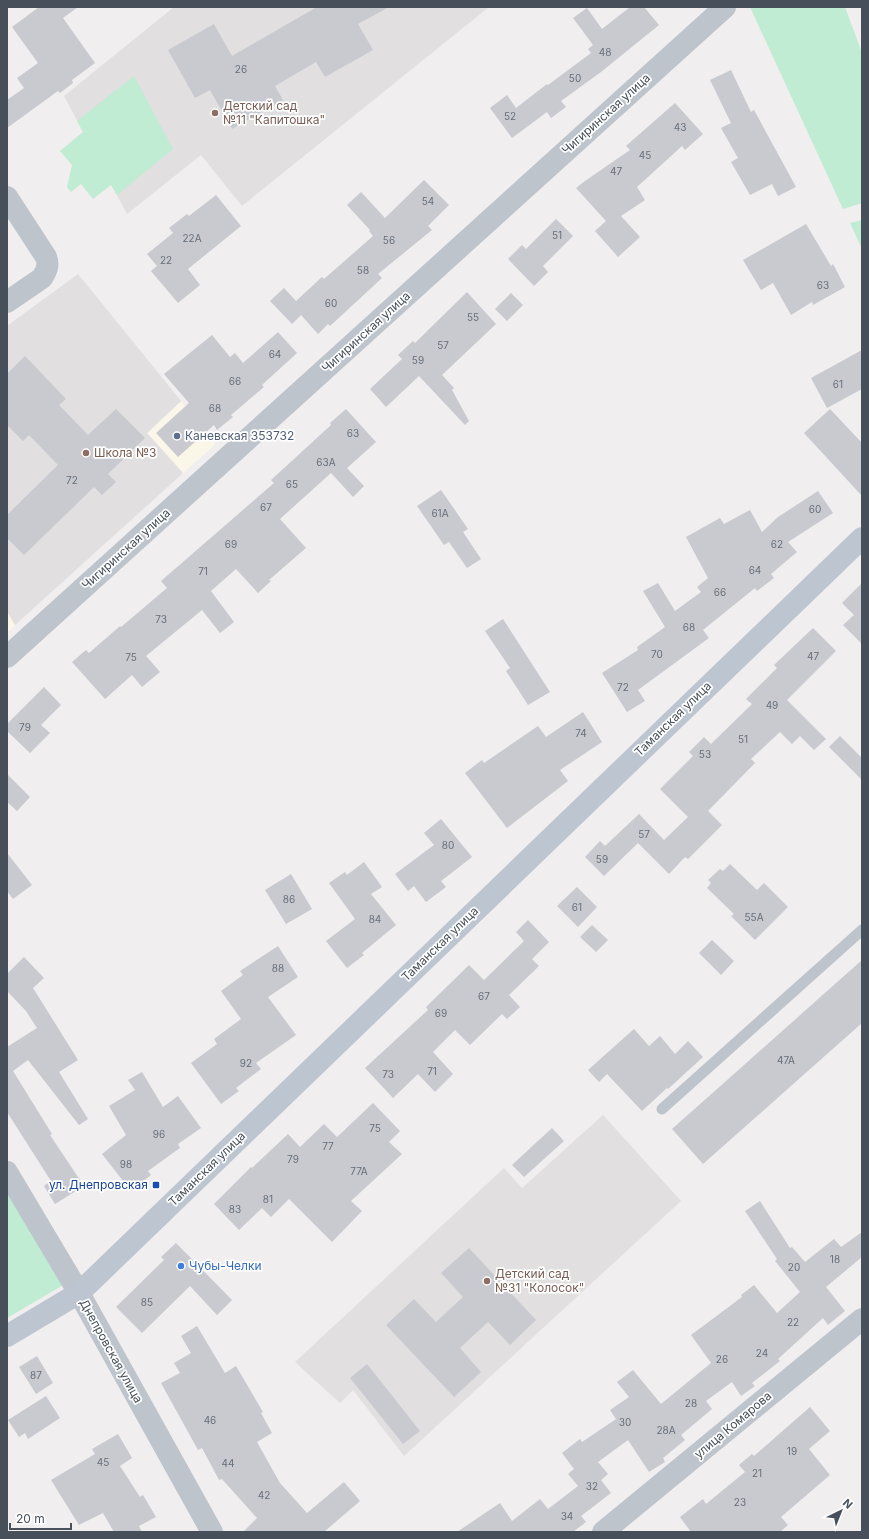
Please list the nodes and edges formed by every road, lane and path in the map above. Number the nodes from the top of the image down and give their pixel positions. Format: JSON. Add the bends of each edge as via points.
{"nodes":[{"id":1,"x":725,"y":7,"type":"edge"},
{"id":2,"x":7,"y":197,"type":"edge"},
{"id":3,"x":7,"y":302,"type":"edge"},
{"id":4,"x":862,"y":538,"type":"edge"},
{"id":5,"x":7,"y":657,"type":"edge"},
{"id":6,"x":862,"y":930,"type":"edge"},
{"id":7,"x":662,"y":1109,"type":"dead end"},
{"id":8,"x":7,"y":1172,"type":"edge"},
{"id":9,"x":79,"y":1293,"type":"junction"},
{"id":10,"x":862,"y":1319,"type":"edge"},
{"id":11,"x":7,"y":1336,"type":"edge"},
{"id":12,"x":212,"y":1532,"type":"edge"},
{"id":13,"x":603,"y":1532,"type":"edge"}],
"edges":[{"from":1,"to":5,"type":"street","name":"Чигиринская улица"},
{"from":2,"to":3,"type":"street","via":[[48,263],[42,278]]},
{"from":4,"to":9,"type":"street","name":"Таманская улица"},
{"from":6,"to":7,"type":"lane"},
{"from":8,"to":9,"type":"street","name":"Днепровская улица"},
{"from":9,"to":11,"type":"street","name":"Таманская улица"},
{"from":9,"to":12,"type":"street","name":"Днепровская улица"},
{"from":10,"to":13,"type":"street","name":"улица Комарова"}]}
